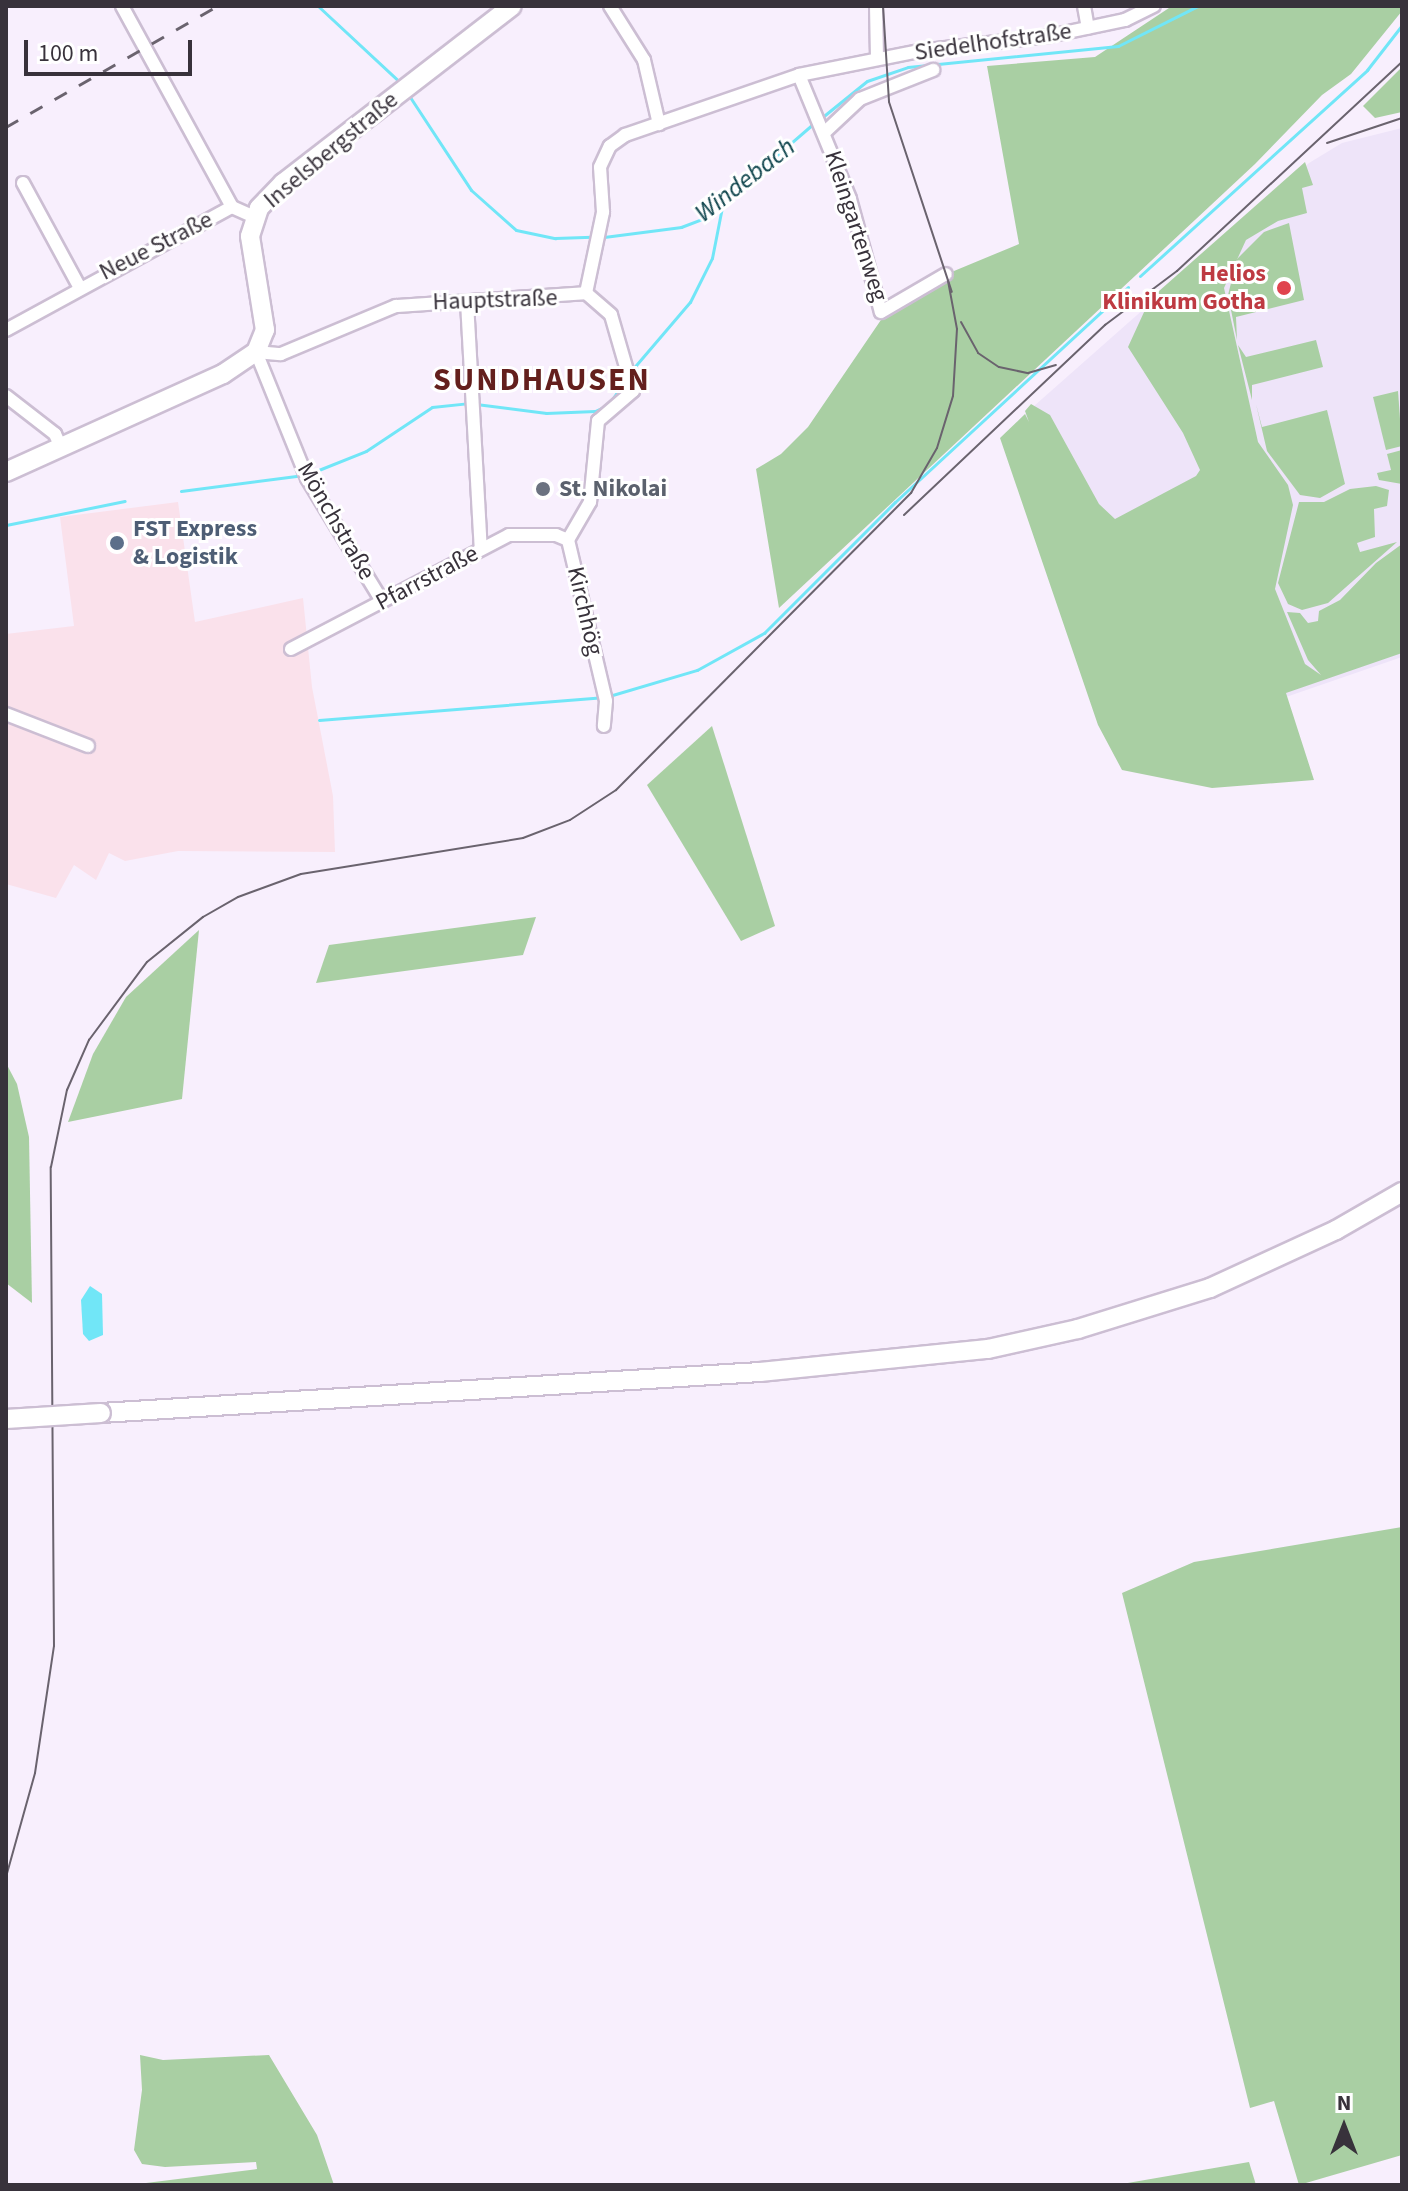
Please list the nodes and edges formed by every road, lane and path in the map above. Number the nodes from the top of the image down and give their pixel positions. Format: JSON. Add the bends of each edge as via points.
{"nodes":[{"id":1,"x":122,"y":6,"type":"edge"},
{"id":2,"x":512,"y":6,"type":"edge"},
{"id":3,"x":610,"y":6,"type":"edge"},
{"id":4,"x":876,"y":6,"type":"edge"},
{"id":5,"x":1084,"y":6,"type":"edge"},
{"id":6,"x":1154,"y":6,"type":"edge"},
{"id":7,"x":1088,"y":28,"type":"junction"},
{"id":8,"x":877,"y":59,"type":"junction"},
{"id":9,"x":933,"y":70,"type":"dead end"},
{"id":10,"x":799,"y":75,"type":"junction"},
{"id":11,"x":822,"y":123,"type":"junction"},
{"id":12,"x":659,"y":124,"type":"junction"},
{"id":13,"x":23,"y":183,"type":"dead end"},
{"id":14,"x":232,"y":207,"type":"junction"},
{"id":15,"x":254,"y":217,"type":"junction"},
{"id":16,"x":946,"y":274,"type":"dead end"},
{"id":17,"x":79,"y":286,"type":"junction"},
{"id":18,"x":586,"y":293,"type":"junction"},
{"id":19,"x":467,"y":302,"type":"junction"},
{"id":20,"x":6,"y":330,"type":"edge"},
{"id":21,"x":256,"y":352,"type":"junction"},
{"id":22,"x":6,"y":396,"type":"edge"},
{"id":23,"x":60,"y":445,"type":"junction"},
{"id":24,"x":6,"y":472,"type":"edge"},
{"id":25,"x":568,"y":540,"type":"junction"},
{"id":26,"x":481,"y":549,"type":"junction"},
{"id":27,"x":382,"y":601,"type":"junction"},
{"id":28,"x":291,"y":649,"type":"dead end"},
{"id":29,"x":6,"y":714,"type":"edge"},
{"id":30,"x":604,"y":726,"type":"dead end"},
{"id":31,"x":88,"y":746,"type":"dead end"},
{"id":32,"x":1402,"y":1192,"type":"edge"},
{"id":33,"x":6,"y":1419,"type":"edge"}],
"edges":[{"from":1,"to":14,"type":"street"},
{"from":2,"to":15,"type":"main road","name":"Inselsbergstraße","via":[[283,183]]},
{"from":3,"to":12,"type":"street","via":[[644,60]]},
{"from":4,"to":8,"type":"street"},
{"from":5,"to":7,"type":"street"},
{"from":6,"to":7,"type":"street","name":"Siedelhofstraße","via":[[1125,20]]},
{"from":7,"to":8,"type":"street","name":"Siedelhofstraße"},
{"from":8,"to":10,"type":"street","name":"Siedelhofstraße"},
{"from":9,"to":11,"type":"street","name":"Siedelhofstraße","via":[[860,99]]},
{"from":10,"to":11,"type":"street","name":"Kleingartenweg"},
{"from":10,"to":12,"type":"street","name":"Siedelhofstraße"},
{"from":11,"to":16,"type":"street","name":"Kleingartenweg","via":[[881,312]]},
{"from":12,"to":18,"type":"street","name":"Hauptstraße","via":[[625,135],[607,151],[600,167],[603,212]]},
{"from":13,"to":17,"type":"street","name":"Neue Straße"},
{"from":14,"to":15,"type":"street"},
{"from":14,"to":17,"type":"street","name":"Neue Straße"},
{"from":15,"to":21,"type":"main road","name":"Inselsbergstraße","via":[[251,245],[265,330]]},
{"from":17,"to":20,"type":"street","name":"Neue Straße"},
{"from":18,"to":19,"type":"street","name":"Hauptstraße"},
{"from":18,"to":25,"type":"street","name":"Kirchhög","via":[[611,315],[633,391],[598,421],[590,502]]},
{"from":19,"to":21,"type":"street","name":"Hauptstraße","via":[[396,306],[281,354]]},
{"from":19,"to":26,"type":"street"},
{"from":21,"to":23,"type":"main road","via":[[223,374]]},
{"from":21,"to":27,"type":"street","name":"Mönchstraße","via":[[306,475]]},
{"from":22,"to":23,"type":"street","via":[[55,434]]},
{"from":23,"to":24,"type":"main road"},
{"from":25,"to":26,"type":"street","name":"Pfarrstraße","via":[[520,534]]},
{"from":25,"to":30,"type":"street","name":"Kirchhög","via":[[605,695]]},
{"from":26,"to":27,"type":"street","name":"Pfarrstraße"},
{"from":27,"to":28,"type":"street","name":"Pfarrstraße"},
{"from":29,"to":31,"type":"street"},
{"from":32,"to":33,"type":"main road","bridge":true,"via":[[1336,1230],[1210,1288],[1078,1329],[988,1349],[775,1371]]}]}
